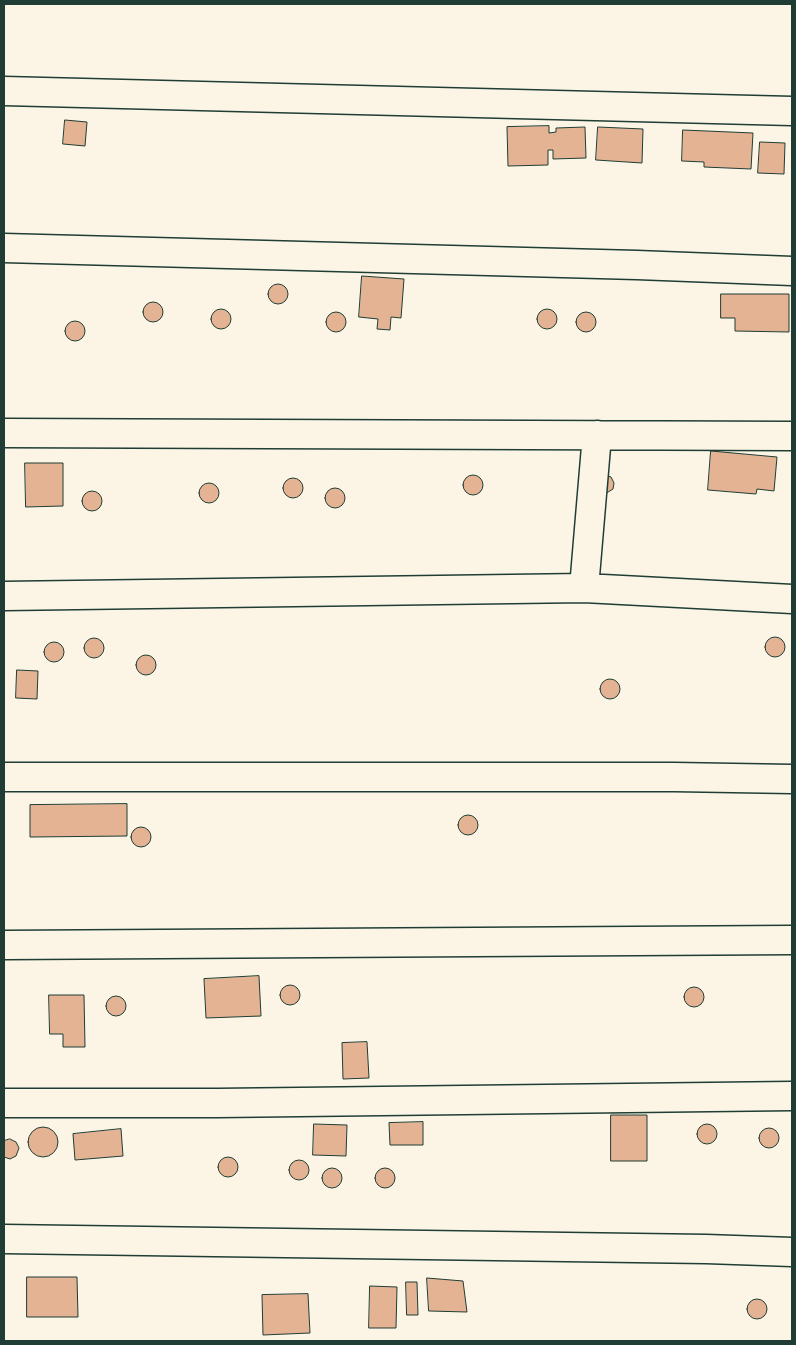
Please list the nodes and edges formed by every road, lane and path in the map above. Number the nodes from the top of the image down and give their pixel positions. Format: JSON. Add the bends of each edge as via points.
{"nodes":[{"id":1,"x":4,"y":91,"type":"edge"},
{"id":2,"x":792,"y":111,"type":"edge"},
{"id":3,"x":4,"y":248,"type":"edge"},
{"id":4,"x":792,"y":271,"type":"edge"},
{"id":5,"x":4,"y":433,"type":"edge"},
{"id":6,"x":597,"y":435,"type":"junction"},
{"id":7,"x":792,"y":436,"type":"edge"},
{"id":8,"x":584,"y":588,"type":"junction"},
{"id":9,"x":4,"y":596,"type":"edge"},
{"id":10,"x":792,"y":599,"type":"edge"},
{"id":11,"x":4,"y":777,"type":"edge"},
{"id":12,"x":792,"y":779,"type":"edge"},
{"id":13,"x":792,"y":940,"type":"edge"},
{"id":14,"x":4,"y":945,"type":"edge"},
{"id":15,"x":792,"y":1096,"type":"edge"},
{"id":16,"x":4,"y":1103,"type":"edge"},
{"id":17,"x":4,"y":1239,"type":"edge"},
{"id":18,"x":792,"y":1252,"type":"edge"}],
"edges":[{"from":1,"to":2,"type":"street"},
{"from":3,"to":4,"type":"street"},
{"from":5,"to":6,"type":"street"},
{"from":6,"to":7,"type":"street"},
{"from":6,"to":8,"type":"street"},
{"from":8,"to":9,"type":"street"},
{"from":8,"to":10,"type":"street"},
{"from":11,"to":12,"type":"street"},
{"from":13,"to":14,"type":"street"},
{"from":15,"to":16,"type":"street"},
{"from":17,"to":18,"type":"street"}]}
